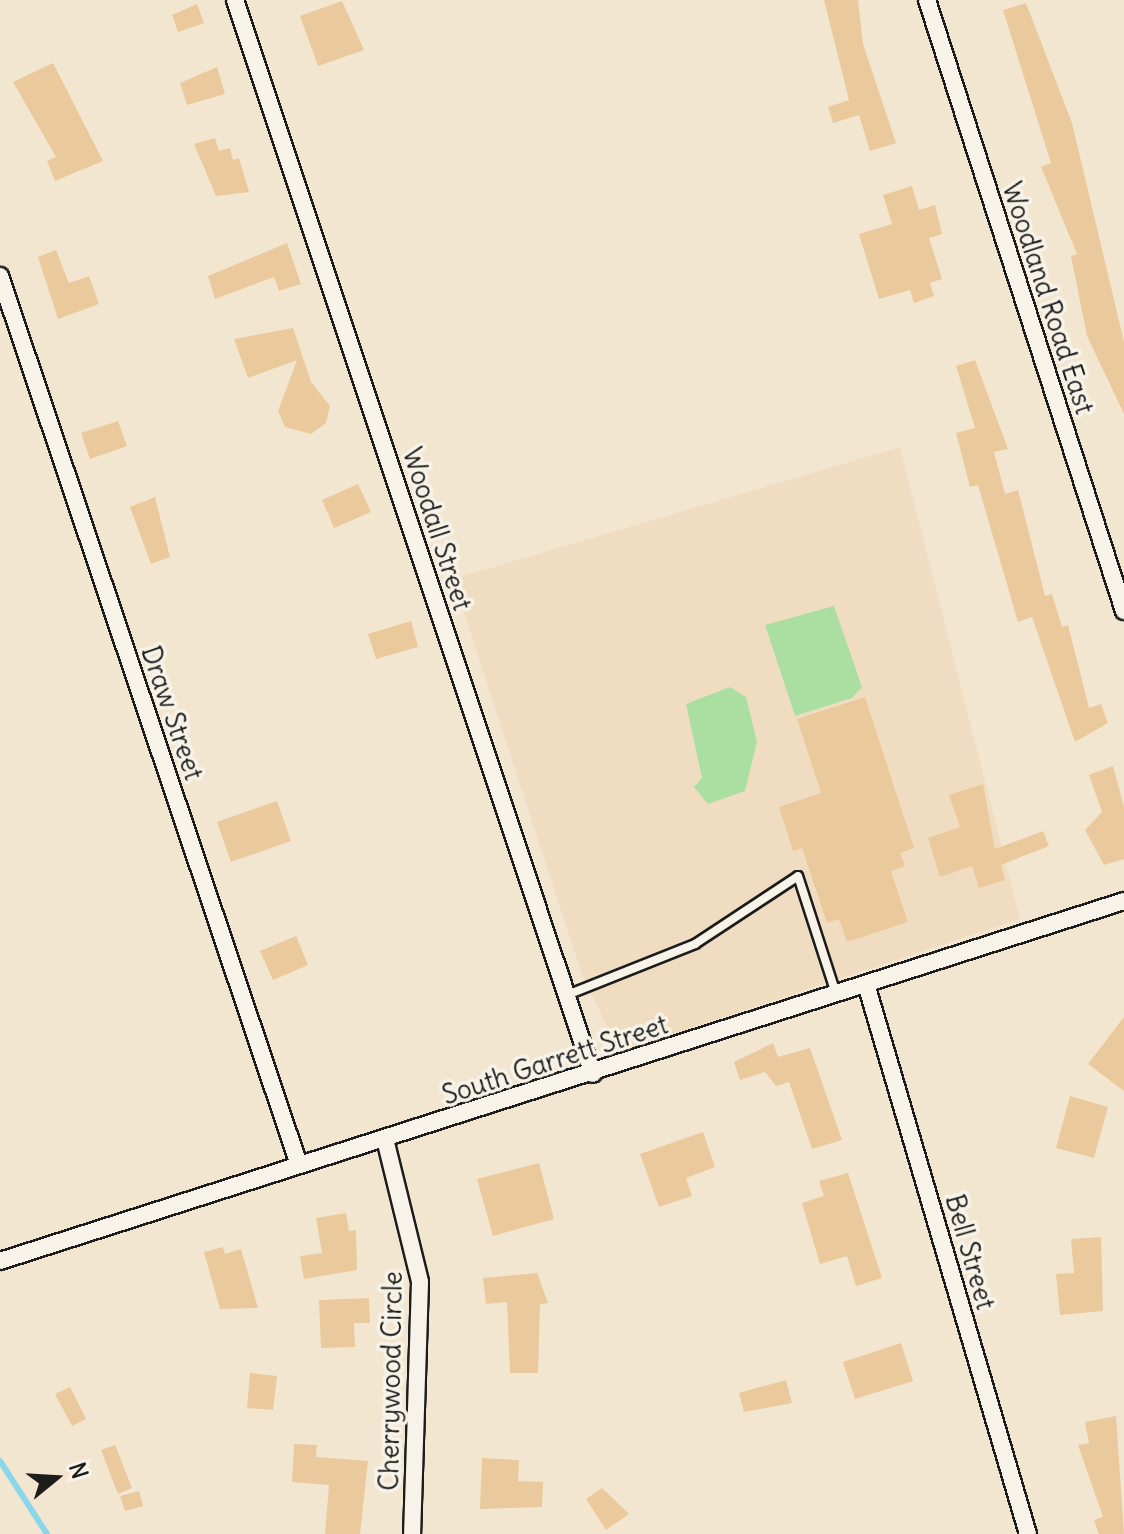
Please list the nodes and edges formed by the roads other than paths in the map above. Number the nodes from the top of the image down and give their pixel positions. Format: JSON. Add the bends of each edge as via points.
{"nodes":[{"id":1,"x":235,"y":0,"type":"edge"},
{"id":2,"x":927,"y":0,"type":"edge"},
{"id":3,"x":0,"y":276,"type":"edge"},
{"id":4,"x":1124,"y":611,"type":"edge"},
{"id":5,"x":1124,"y":901,"type":"edge"},
{"id":6,"x":866,"y":984,"type":"junction"},
{"id":7,"x":836,"y":994,"type":"junction"},
{"id":8,"x":567,"y":995,"type":"junction"},
{"id":9,"x":593,"y":1074,"type":"junction"},
{"id":10,"x":385,"y":1139,"type":"junction"},
{"id":11,"x":299,"y":1165,"type":"junction"},
{"id":12,"x":0,"y":1261,"type":"edge"},
{"id":13,"x":412,"y":1534,"type":"edge"},
{"id":14,"x":1028,"y":1534,"type":"edge"}],
"edges":[{"from":1,"to":8,"type":"street","name":"Woodall Street"},
{"from":2,"to":4,"type":"street","name":"Woodland Road East"},
{"from":3,"to":11,"type":"street","name":"Draw Street"},
{"from":5,"to":6,"type":"street","name":"South Garrett Street"},
{"from":6,"to":7,"type":"street","name":"South Garrett Street"},
{"from":6,"to":14,"type":"street","name":"Bell Street"},
{"from":7,"to":8,"type":"lane","via":[[798,876],[695,944]]},
{"from":7,"to":9,"type":"street","name":"South Garrett Street"},
{"from":8,"to":9,"type":"street","name":"Woodall Street"},
{"from":9,"to":10,"type":"street","name":"South Garrett Street"},
{"from":10,"to":11,"type":"street","name":"South Garrett Street"},
{"from":10,"to":13,"type":"street","name":"Cherrywood Circle","via":[[420,1282]]},
{"from":11,"to":12,"type":"street","name":"South Garrett Street"}]}
